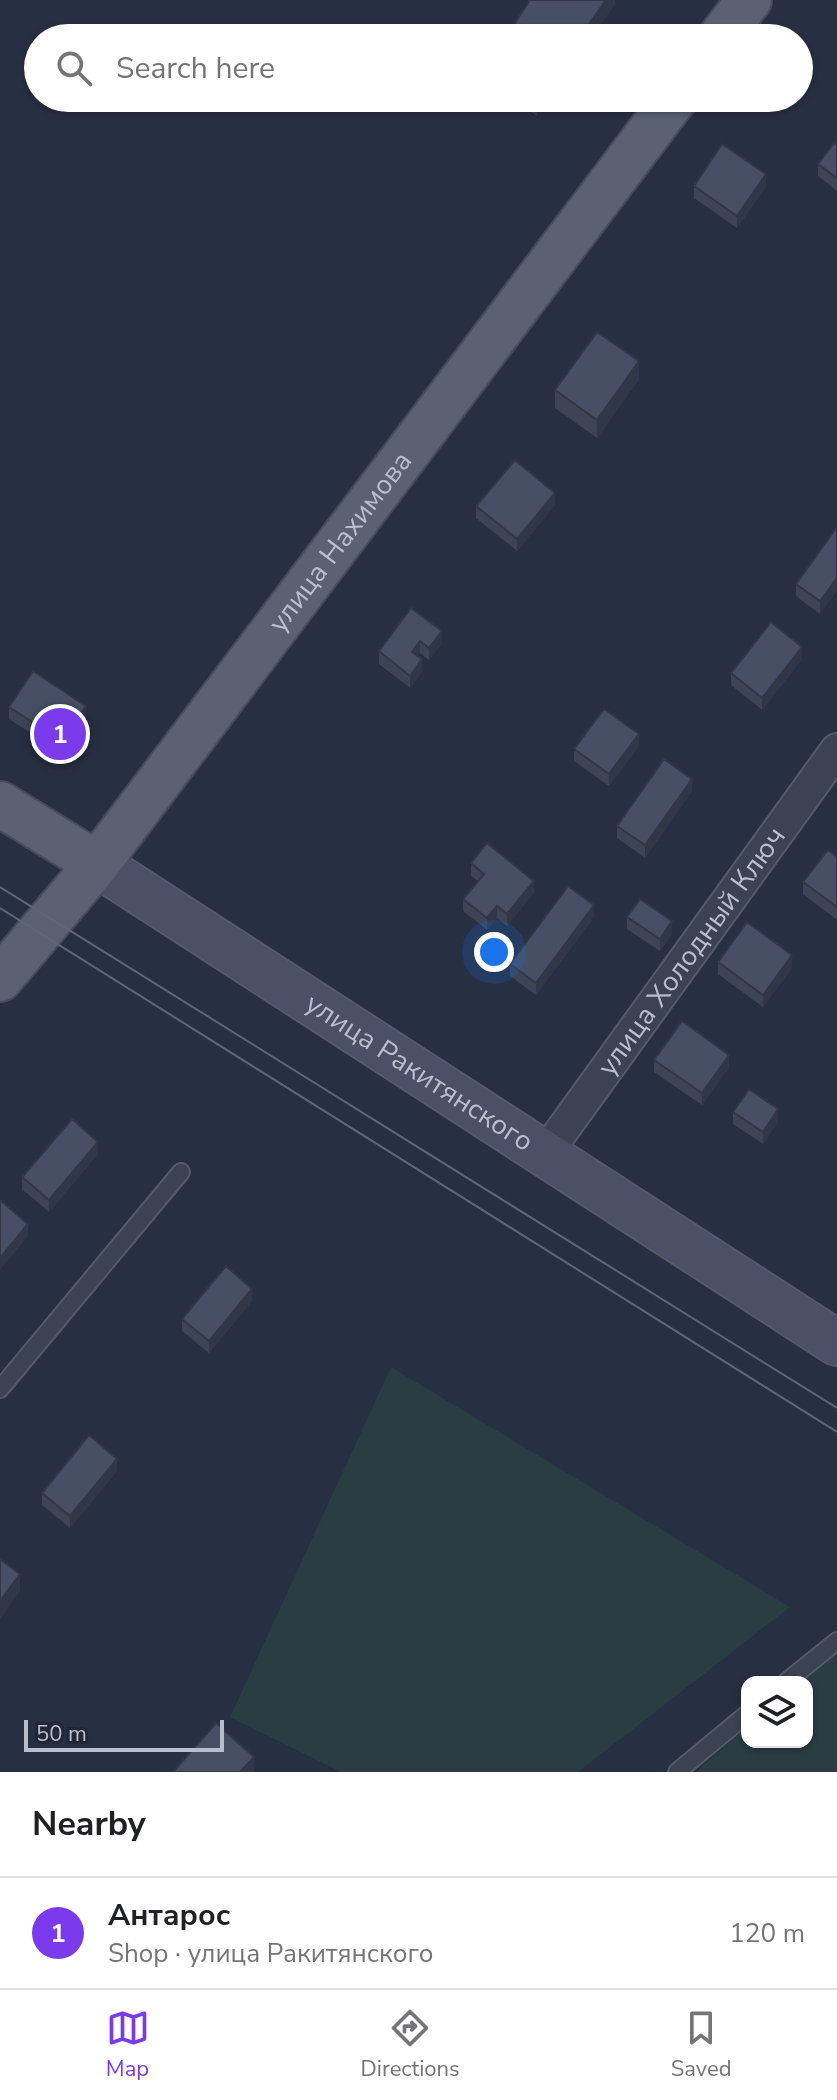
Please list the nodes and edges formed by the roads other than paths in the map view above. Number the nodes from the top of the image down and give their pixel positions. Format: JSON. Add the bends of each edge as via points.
{"nodes":[{"id":1,"x":749,"y":0,"type":"edge"},
{"id":2,"x":731,"y":24,"type":"edge"},
{"id":3,"x":664,"y":112,"type":"edge"},
{"id":4,"x":837,"y":750,"type":"edge"},
{"id":5,"x":0,"y":804,"type":"edge"},
{"id":6,"x":97,"y":864,"type":"junction"},
{"id":7,"x":0,"y":979,"type":"edge"},
{"id":8,"x":545,"y":1154,"type":"junction"},
{"id":9,"x":181,"y":1172,"type":"dead end"},
{"id":10,"x":837,"y":1343,"type":"edge"},
{"id":11,"x":0,"y":1389,"type":"edge"},
{"id":12,"x":837,"y":1641,"type":"edge"},
{"id":13,"x":793,"y":1676,"type":"edge"},
{"id":14,"x":741,"y":1719,"type":"edge"},
{"id":15,"x":677,"y":1772,"type":"edge"}],
"edges":[{"from":1,"to":2,"type":"main road"},
{"from":3,"to":6,"type":"main road","name":"улица Нахимова"},
{"from":4,"to":8,"type":"street","name":"улица Холодный Ключ"},
{"from":5,"to":6,"type":"main road","name":"улица Ракитянского"},
{"from":6,"to":7,"type":"main road","name":"улица Нахимова"},
{"from":6,"to":8,"type":"main road","name":"улица Ракитянского"},
{"from":8,"to":10,"type":"main road","name":"улица Ракитянского"},
{"from":9,"to":11,"type":"lane"},
{"from":12,"to":13,"type":"lane"},
{"from":14,"to":15,"type":"lane"}]}
